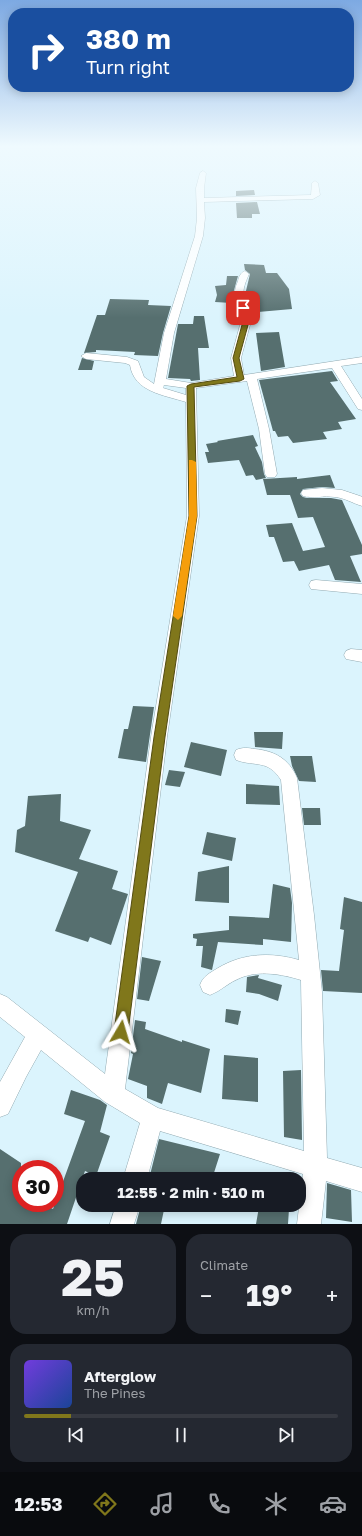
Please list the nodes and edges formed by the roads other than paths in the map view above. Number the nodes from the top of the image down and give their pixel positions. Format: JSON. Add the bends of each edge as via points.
{"nodes":[{"id":1,"x":201,"y":204,"type":"edge"},
{"id":2,"x":244,"y":274,"type":"dead end"},
{"id":3,"x":86,"y":356,"type":"dead end"},
{"id":4,"x":362,"y":360,"type":"edge"},
{"id":5,"x":335,"y":365,"type":"junction"},
{"id":6,"x":246,"y":378,"type":"junction"},
{"id":7,"x":159,"y":385,"type":"junction"},
{"id":8,"x":191,"y":393,"type":"junction"},
{"id":9,"x":362,"y":407,"type":"edge"},
{"id":10,"x":271,"y":474,"type":"dead end"},
{"id":11,"x":308,"y":493,"type":"dead end"},
{"id":12,"x":362,"y":502,"type":"edge"},
{"id":13,"x":316,"y":584,"type":"dead end"},
{"id":14,"x":362,"y":589,"type":"edge"},
{"id":15,"x":242,"y":755,"type":"dead end"},
{"id":16,"x":310,"y":973,"type":"junction"},
{"id":17,"x":210,"y":985,"type":"dead end"},
{"id":18,"x":0,"y":1004,"type":"edge"},
{"id":19,"x":39,"y":1034,"type":"junction"},
{"id":20,"x":113,"y":1094,"type":"junction"},
{"id":21,"x":0,"y":1106,"type":"edge"},
{"id":22,"x":153,"y":1118,"type":"junction"},
{"id":23,"x":316,"y":1167,"type":"junction"},
{"id":24,"x":137,"y":1172,"type":"edge"},
{"id":25,"x":362,"y":1180,"type":"edge"},
{"id":26,"x":126,"y":1212,"type":"edge"},
{"id":27,"x":122,"y":1224,"type":"edge"},
{"id":28,"x":309,"y":1224,"type":"edge"}],
"edges":[{"from":1,"to":7,"type":"street","via":[[199,236],[168,333]]},
{"from":2,"to":6,"type":"street","via":[[238,293],[248,314],[236,358]]},
{"from":3,"to":7,"type":"street","via":[[135,363],[136,374],[143,383]]},
{"from":4,"to":5,"type":"street"},
{"from":5,"to":6,"type":"street"},
{"from":5,"to":9,"type":"street"},
{"from":6,"to":8,"type":"street"},
{"from":6,"to":10,"type":"street","via":[[264,429]]},
{"from":7,"to":8,"type":"street"},
{"from":8,"to":20,"type":"street","via":[[193,516],[159,737]]},
{"from":11,"to":12,"type":"street","via":[[351,495]]},
{"from":13,"to":14,"type":"street"},
{"from":15,"to":16,"type":"street","via":[[272,759],[282,766],[289,778]]},
{"from":16,"to":17,"type":"street","via":[[286,965],[265,963],[239,968]]},
{"from":16,"to":23,"type":"street"},
{"from":18,"to":19,"type":"street"},
{"from":19,"to":20,"type":"street"},
{"from":19,"to":21,"type":"street"},
{"from":20,"to":22,"type":"street"},
{"from":22,"to":23,"type":"street"},
{"from":22,"to":24,"type":"street"},
{"from":23,"to":25,"type":"street"},
{"from":23,"to":28,"type":"street"},
{"from":26,"to":27,"type":"street"}]}
